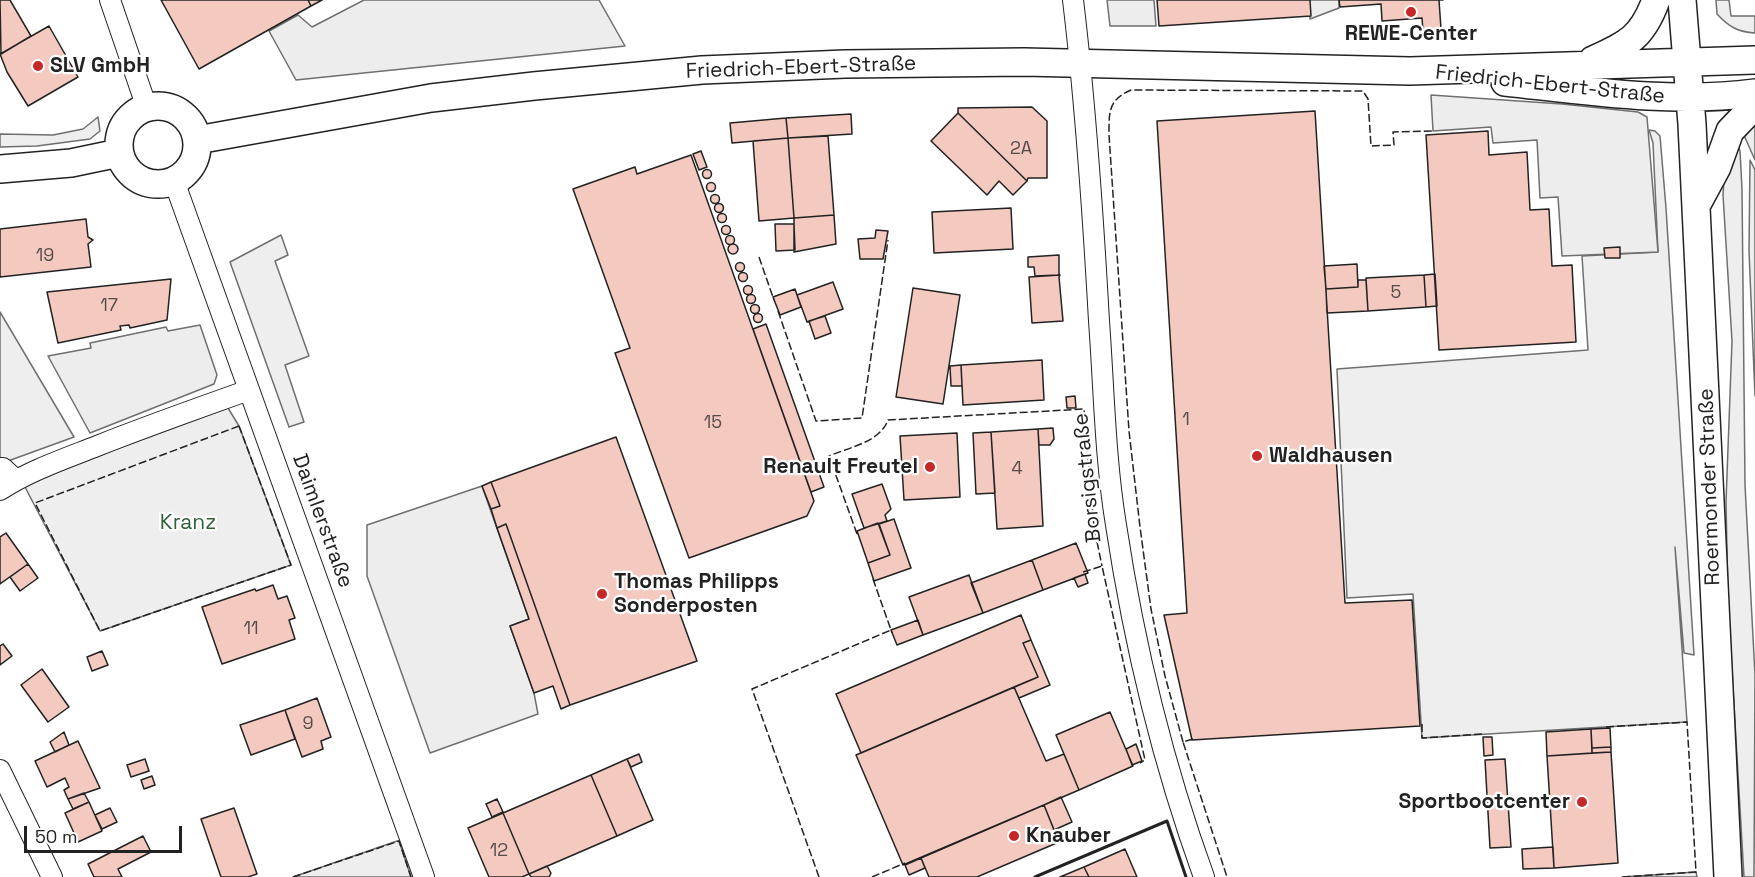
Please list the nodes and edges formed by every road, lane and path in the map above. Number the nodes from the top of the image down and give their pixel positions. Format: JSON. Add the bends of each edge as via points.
{"nodes":[{"id":1,"x":110,"y":0,"type":"edge"},
{"id":2,"x":1073,"y":0,"type":"edge"},
{"id":3,"x":1656,"y":0,"type":"edge"},
{"id":4,"x":1682,"y":0,"type":"edge"},
{"id":5,"x":1755,"y":60,"type":"edge"},
{"id":6,"x":1688,"y":62,"type":"junction"},
{"id":7,"x":1081,"y":63,"type":"junction"},
{"id":8,"x":1584,"y":64,"type":"junction"},
{"id":9,"x":1410,"y":71,"type":"junction"},
{"id":10,"x":1755,"y":93,"type":"edge"},
{"id":11,"x":1690,"y":98,"type":"junction"},
{"id":12,"x":1755,"y":105,"type":"edge"},
{"id":13,"x":147,"y":108,"type":"junction"},
{"id":14,"x":197,"y":140,"type":"junction"},
{"id":15,"x":119,"y":153,"type":"junction"},
{"id":16,"x":0,"y":169,"type":"edge"},
{"id":17,"x":174,"y":181,"type":"junction"},
{"id":18,"x":1696,"y":205,"type":"junction"},
{"id":19,"x":249,"y":390,"type":"junction"},
{"id":20,"x":0,"y":468,"type":"edge"},
{"id":21,"x":8,"y":485,"type":"edge"},
{"id":22,"x":0,"y":770,"type":"edge"},
{"id":23,"x":8,"y":806,"type":"edge"},
{"id":24,"x":52,"y":877,"type":"edge"},
{"id":25,"x":424,"y":877,"type":"edge"},
{"id":26,"x":1204,"y":877,"type":"edge"},
{"id":27,"x":1728,"y":877,"type":"edge"}],
"edges":[{"from":1,"to":13,"type":"street"},
{"from":2,"to":7,"type":"street","name":"Borsigstraße"},
{"from":3,"to":8,"type":"main road","via":[[1645,25],[1629,43]]},
{"from":4,"to":6,"type":"main road","name":"Roermonder Straße"},
{"from":5,"to":6,"type":"main road","name":"Friedrich-Ebert-Straße"},
{"from":6,"to":8,"type":"main road","name":"Friedrich-Ebert-Straße"},
{"from":6,"to":11,"type":"main road","name":"Roermonder Straße"},
{"from":7,"to":9,"type":"main road","name":"Friedrich-Ebert-Straße"},
{"from":7,"to":14,"type":"main road","name":"Friedrich-Ebert-Straße","via":[[855,64],[702,70],[431,98]]},
{"from":7,"to":26,"type":"street","name":"Borsigstraße","via":[[1115,524],[1131,611],[1169,770]]},
{"from":8,"to":9,"type":"main road","name":"Friedrich-Ebert-Straße"},
{"from":9,"to":11,"type":"main road","name":"Friedrich-Ebert-Straße"},
{"from":10,"to":11,"type":"main road","name":"Friedrich-Ebert-Straße"},
{"from":11,"to":18,"type":"main road","name":"Roermonder Straße"},
{"from":12,"to":18,"type":"main road","via":[[1730,131],[1717,167]]},
{"from":13,"to":14,"type":"main road","via":[[176,111],[186,118]]},
{"from":13,"to":15,"type":"main road","via":[[126,123]]},
{"from":14,"to":17,"type":"main road","via":[[192,165]]},
{"from":15,"to":16,"type":"main road","via":[[70,163]]},
{"from":15,"to":17,"type":"main road","via":[[126,169],[140,180],[157,184]]},
{"from":17,"to":19,"type":"street","name":"Daimlerstraße"},
{"from":18,"to":27,"type":"main road","name":"Roermonder Straße"},
{"from":19,"to":21,"type":"street","via":[[159,422]]},
{"from":19,"to":25,"type":"street","name":"Daimlerstraße"},
{"from":20,"to":21,"type":"street"},
{"from":22,"to":23,"type":"street"},
{"from":23,"to":24,"type":"street"}]}
